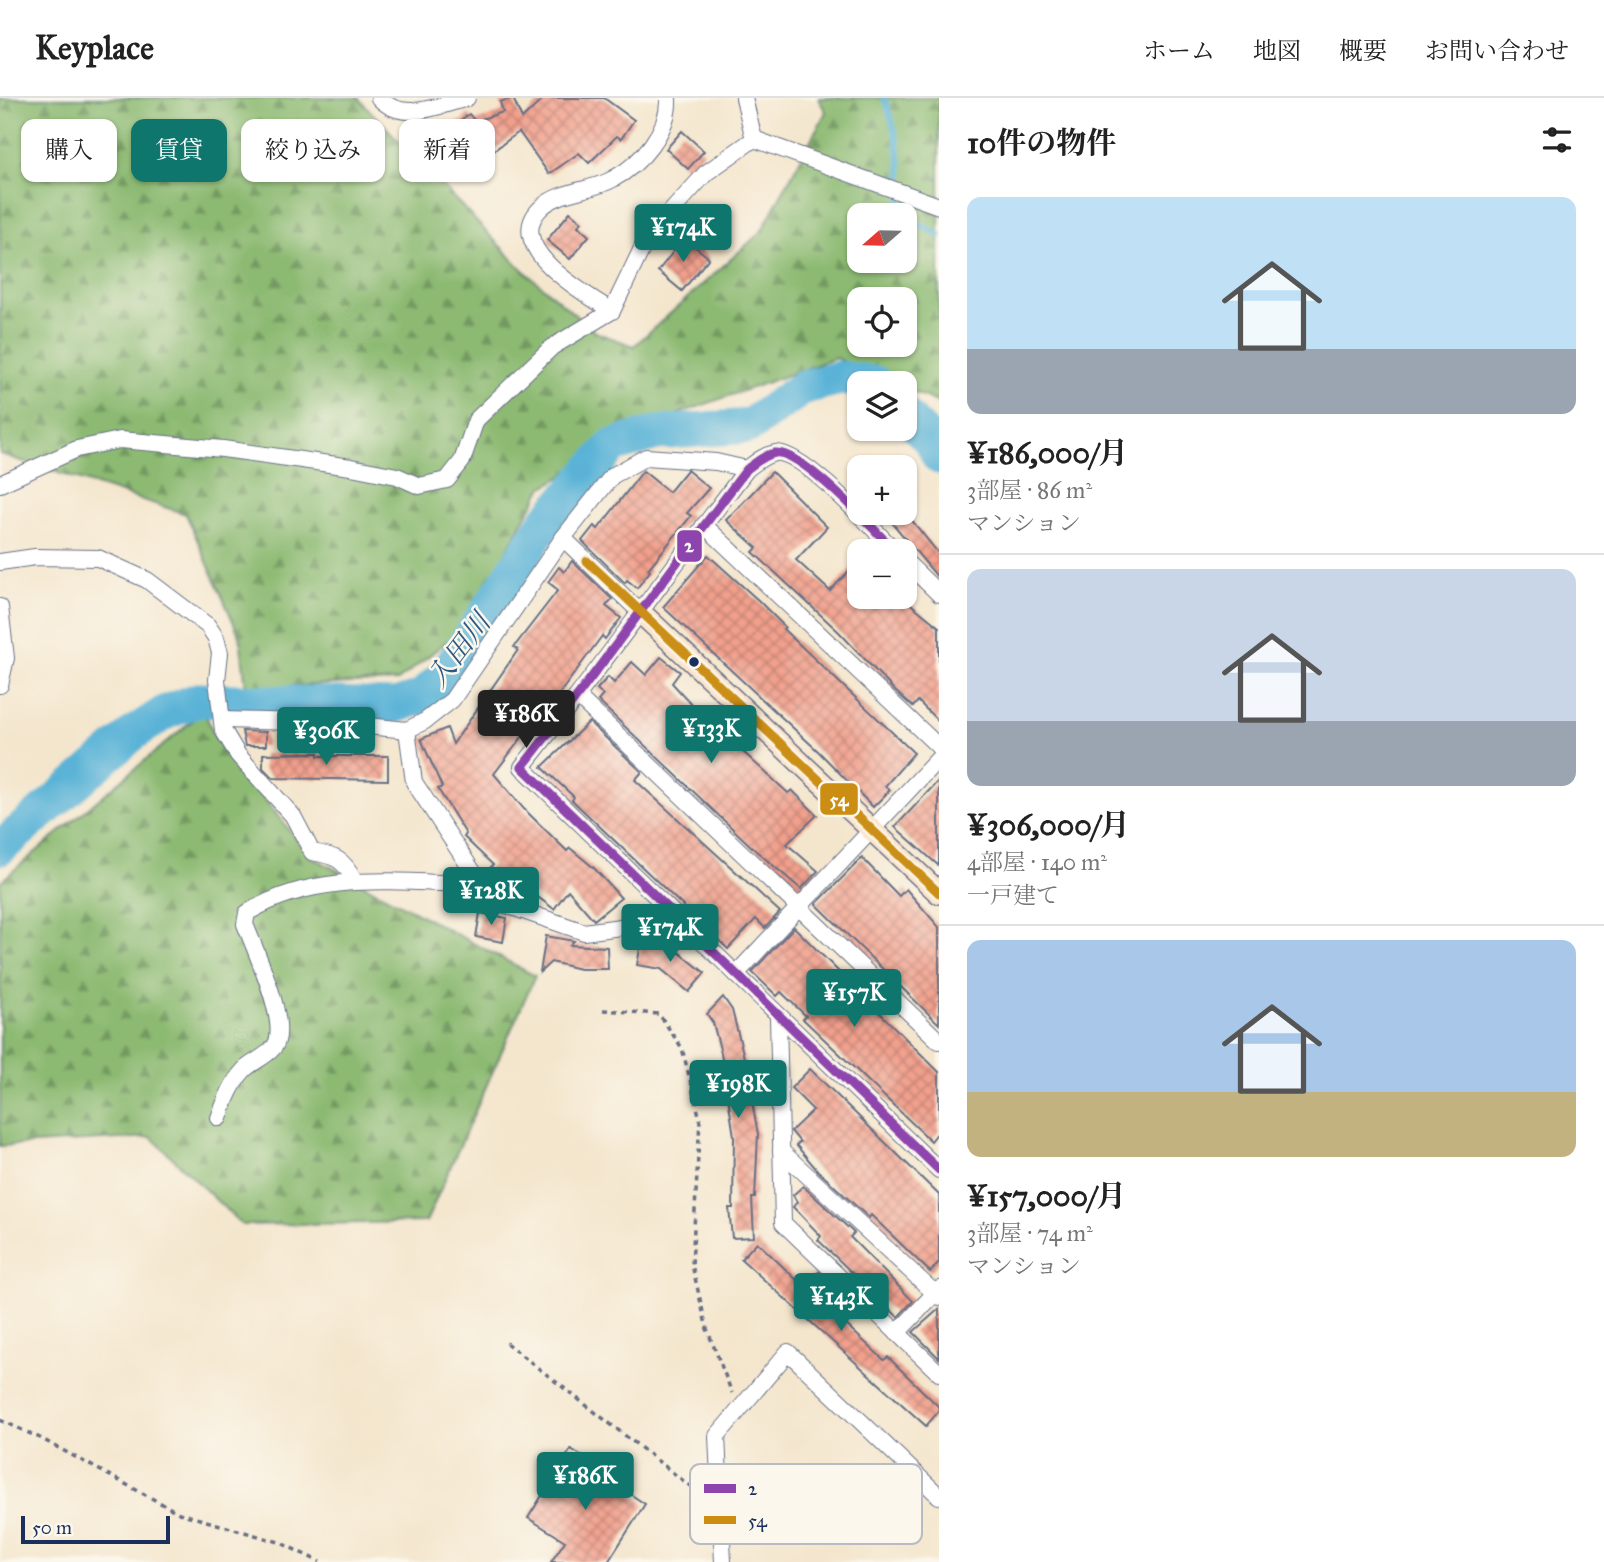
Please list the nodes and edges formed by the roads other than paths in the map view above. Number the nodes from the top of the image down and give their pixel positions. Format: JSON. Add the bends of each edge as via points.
{"nodes":[{"id":1,"x":379,"y":98,"type":"edge"},
{"id":2,"x":467,"y":98,"type":"edge"},
{"id":3,"x":668,"y":98,"type":"edge"},
{"id":4,"x":744,"y":98,"type":"edge"},
{"id":5,"x":754,"y":139,"type":"junction"},
{"id":6,"x":939,"y":206,"type":"edge"},
{"id":7,"x":611,"y":311,"type":"junction"},
{"id":8,"x":747,"y":469,"type":"junction"},
{"id":9,"x":0,"y":484,"type":"edge"},
{"id":10,"x":704,"y":525,"type":"junction"},
{"id":11,"x":563,"y":538,"type":"junction"},
{"id":12,"x":883,"y":539,"type":"edge"},
{"id":13,"x":0,"y":562,"type":"edge"},
{"id":14,"x":917,"y":573,"type":"edge"},
{"id":15,"x":939,"y":594,"type":"edge"},
{"id":16,"x":0,"y":607,"type":"edge"},
{"id":17,"x":639,"y":611,"type":"junction"},
{"id":18,"x":0,"y":685,"type":"edge"},
{"id":19,"x":578,"y":697,"type":"junction"},
{"id":20,"x":222,"y":718,"type":"junction"},
{"id":21,"x":407,"y":730,"type":"junction"},
{"id":22,"x":939,"y":747,"type":"edge"},
{"id":23,"x":939,"y":758,"type":"edge"},
{"id":24,"x":872,"y":830,"type":"junction"},
{"id":25,"x":475,"y":875,"type":"junction"},
{"id":26,"x":354,"y":880,"type":"junction"},
{"id":27,"x":939,"y":893,"type":"edge"},
{"id":28,"x":798,"y":907,"type":"junction"},
{"id":29,"x":670,"y":913,"type":"junction"},
{"id":30,"x":736,"y":974,"type":"junction"},
{"id":31,"x":778,"y":1017,"type":"junction"},
{"id":32,"x":939,"y":1041,"type":"edge"},
{"id":33,"x":219,"y":1118,"type":"dead end"},
{"id":34,"x":781,"y":1151,"type":"junction"},
{"id":35,"x":939,"y":1170,"type":"edge"},
{"id":36,"x":938,"y":1293,"type":"edge"},
{"id":37,"x":897,"y":1333,"type":"junction"},
{"id":38,"x":939,"y":1373,"type":"edge"},
{"id":39,"x":718,"y":1464,"type":"edge"},
{"id":40,"x":905,"y":1464,"type":"edge"},
{"id":41,"x":922,"y":1480,"type":"edge"},
{"id":42,"x":939,"y":1496,"type":"edge"},
{"id":43,"x":722,"y":1544,"type":"edge"},
{"id":44,"x":723,"y":1562,"type":"edge"}],
"edges":[{"from":1,"to":2,"type":"street","via":[[393,110],[404,112]]},
{"from":3,"to":7,"type":"street","via":[[665,123],[629,168],[611,181],[552,200],[534,217],[531,239],[541,259]]},
{"from":4,"to":5,"type":"street"},
{"from":5,"to":6,"type":"street"},
{"from":5,"to":7,"type":"street","via":[[706,173],[647,238]]},
{"from":7,"to":9,"type":"street","via":[[552,347],[476,420],[462,461],[447,480],[419,486],[397,476],[351,467],[120,440],[77,449]]},
{"from":8,"to":10,"type":"street"},
{"from":8,"to":11,"type":"street","via":[[646,457],[612,475]]},
{"from":8,"to":12,"type":"street","via":[[777,452],[793,457]]},
{"from":10,"to":17,"type":"street"},
{"from":10,"to":22,"type":"street"},
{"from":11,"to":17,"type":"street"},
{"from":11,"to":21,"type":"street","via":[[452,700]]},
{"from":13,"to":20,"type":"street","via":[[35,557],[98,558],[147,580],[182,604],[212,632],[220,653],[217,680]]},
{"from":14,"to":15,"type":"street"},
{"from":16,"to":18,"type":"street","via":[[6,658]]},
{"from":17,"to":19,"type":"street"},
{"from":17,"to":24,"type":"street"},
{"from":19,"to":28,"type":"street"},
{"from":19,"to":29,"type":"street","via":[[522,767]]},
{"from":20,"to":21,"type":"street"},
{"from":20,"to":26,"type":"street","via":[[223,730],[237,755],[293,817],[313,852],[336,856]]},
{"from":21,"to":25,"type":"street","via":[[414,782]]},
{"from":23,"to":24,"type":"street"},
{"from":24,"to":27,"type":"street"},
{"from":24,"to":28,"type":"street"},
{"from":25,"to":26,"type":"street","via":[[460,884]]},
{"from":25,"to":29,"type":"street","via":[[503,904],[583,932],[650,923]]},
{"from":26,"to":33,"type":"street","via":[[309,889],[247,913],[245,924],[278,1014],[279,1031],[275,1046],[244,1070],[230,1089]]},
{"from":28,"to":30,"type":"street"},
{"from":28,"to":32,"type":"street"},
{"from":29,"to":30,"type":"street"},
{"from":30,"to":31,"type":"street"},
{"from":31,"to":34,"type":"street"},
{"from":31,"to":35,"type":"street"},
{"from":34,"to":36,"type":"street"},
{"from":34,"to":37,"type":"street","via":[[783,1223]]},
{"from":36,"to":37,"type":"street"},
{"from":37,"to":38,"type":"street"},
{"from":39,"to":40,"type":"street","via":[[717,1436],[788,1352]]},
{"from":41,"to":42,"type":"street"},
{"from":43,"to":44,"type":"street"}]}
